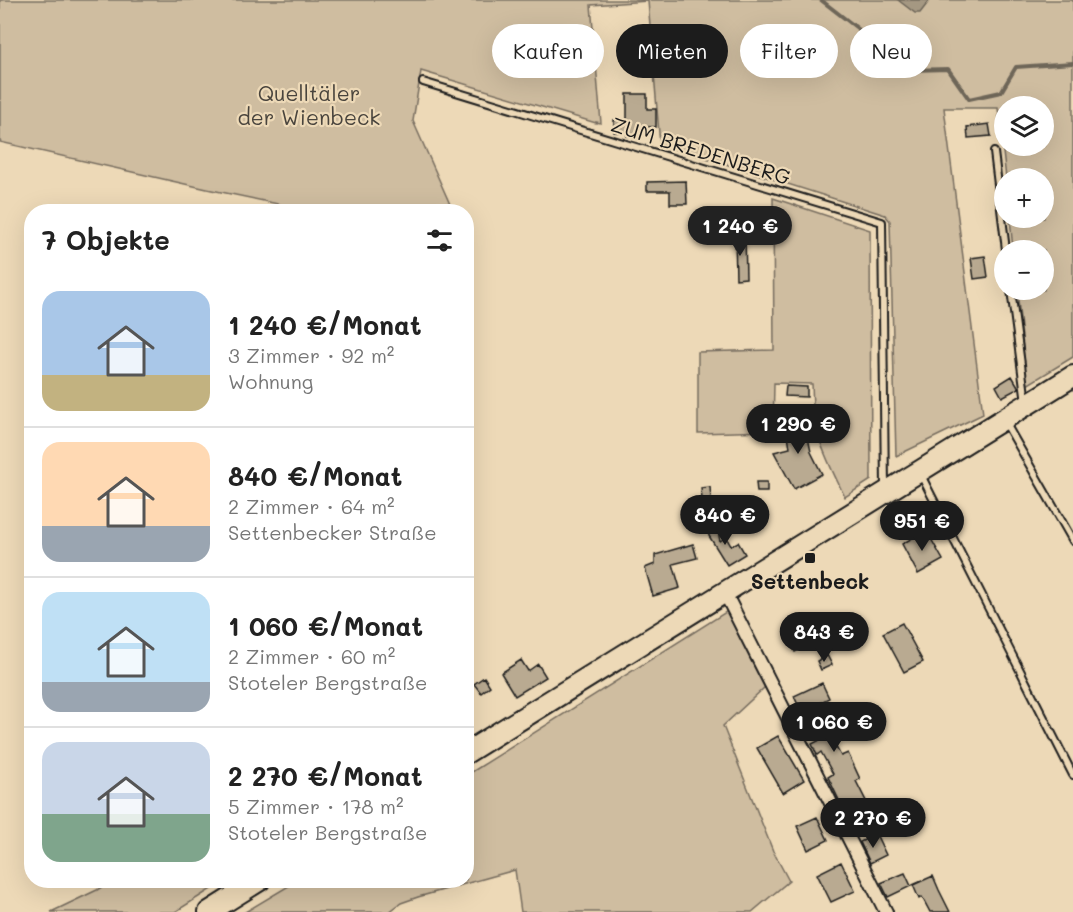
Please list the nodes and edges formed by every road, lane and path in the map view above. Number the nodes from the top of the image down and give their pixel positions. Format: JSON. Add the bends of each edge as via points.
{"nodes":[{"id":1,"x":423,"y":82,"type":"dead end"},
{"id":2,"x":994,"y":156,"type":"edge"},
{"id":3,"x":1005,"y":240,"type":"edge"},
{"id":4,"x":1012,"y":300,"type":"edge"},
{"id":5,"x":1073,"y":376,"type":"edge"},
{"id":6,"x":1026,"y":405,"type":"junction"},
{"id":7,"x":1003,"y":419,"type":"junction"},
{"id":8,"x":920,"y":471,"type":"junction"},
{"id":9,"x":885,"y":493,"type":"junction"},
{"id":10,"x":1073,"y":541,"type":"edge"},
{"id":11,"x":725,"y":593,"type":"junction"},
{"id":12,"x":474,"y":748,"type":"edge"},
{"id":13,"x":1073,"y":775,"type":"edge"},
{"id":14,"x":247,"y":888,"type":"edge"},
{"id":15,"x":209,"y":912,"type":"edge"},
{"id":16,"x":886,"y":912,"type":"edge"}],
"edges":[{"from":1,"to":9,"type":"lane","name":"ZUM BREDENBERG","via":[[882,222]]},
{"from":2,"to":3,"type":"lane"},
{"from":4,"to":6,"type":"lane"},
{"from":5,"to":6,"type":"main road"},
{"from":6,"to":7,"type":"main road"},
{"from":7,"to":8,"type":"main road"},
{"from":7,"to":10,"type":"lane"},
{"from":8,"to":9,"type":"main road"},
{"from":8,"to":13,"type":"lane"},
{"from":9,"to":11,"type":"main road"},
{"from":11,"to":12,"type":"main road"},
{"from":11,"to":16,"type":"street"},
{"from":14,"to":15,"type":"main road"}]}
